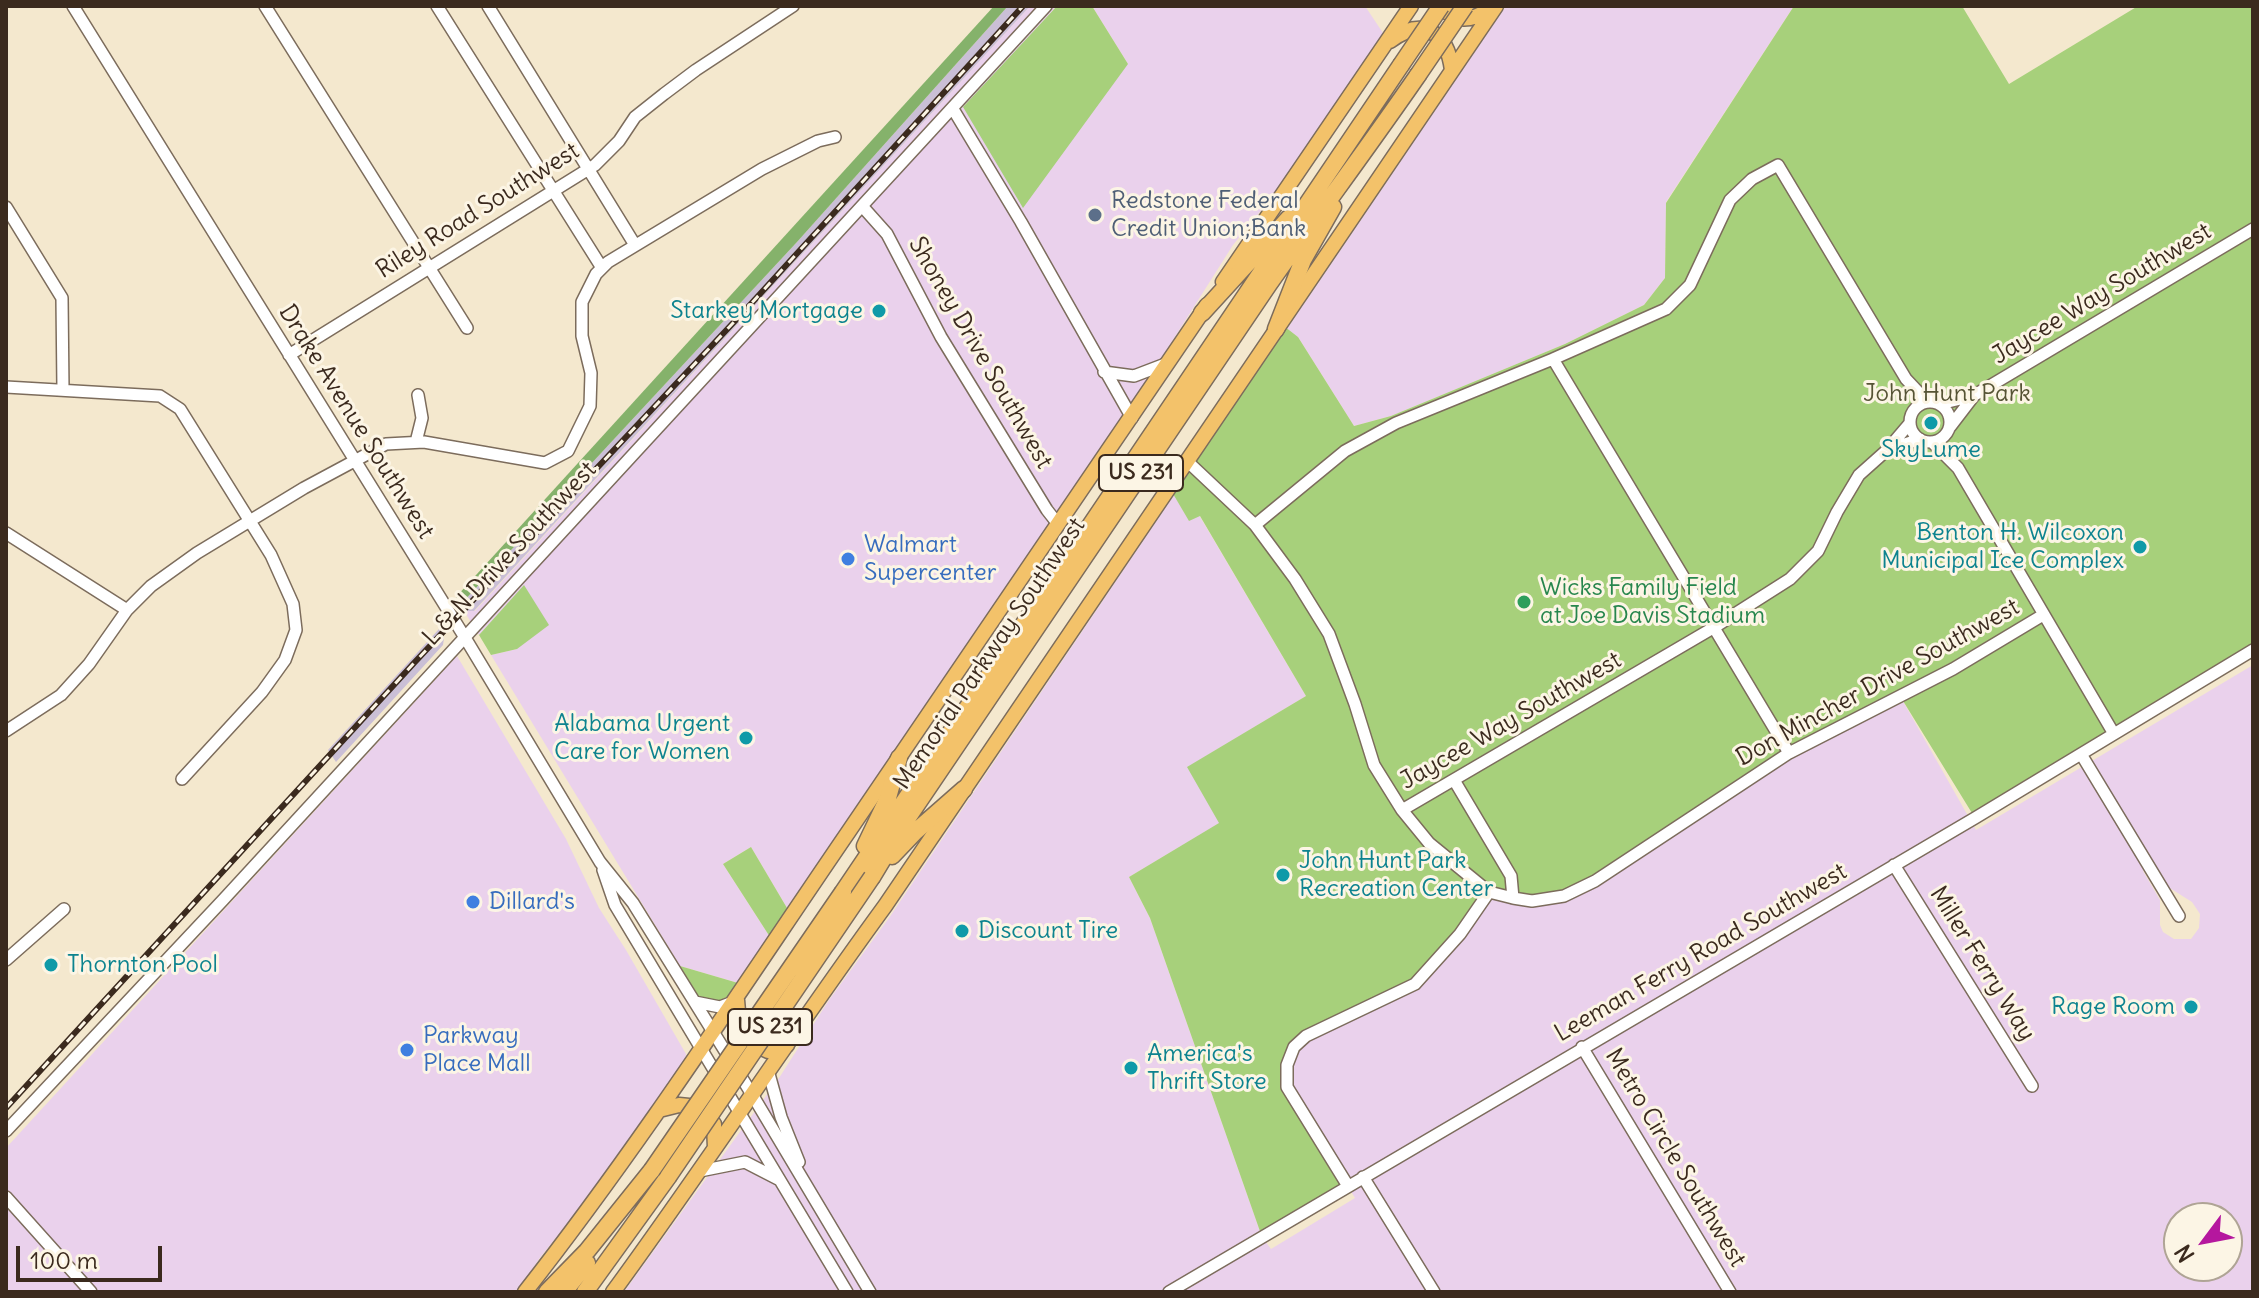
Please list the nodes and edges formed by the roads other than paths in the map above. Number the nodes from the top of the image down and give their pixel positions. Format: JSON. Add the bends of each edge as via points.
{"nodes":[{"id":1,"x":73,"y":6,"type":"edge"},
{"id":2,"x":265,"y":6,"type":"edge"},
{"id":3,"x":437,"y":6,"type":"edge"},
{"id":4,"x":488,"y":6,"type":"edge"},
{"id":5,"x":1046,"y":6,"type":"edge"},
{"id":6,"x":1411,"y":6,"type":"edge"},
{"id":7,"x":1441,"y":6,"type":"edge"},
{"id":8,"x":1465,"y":6,"type":"edge"},
{"id":9,"x":1495,"y":6,"type":"edge"},
{"id":10,"x":786,"y":8,"type":"edge"},
{"id":11,"x":1384,"y":46,"type":"junction"},
{"id":12,"x":1452,"y":70,"type":"junction"},
{"id":13,"x":953,"y":109,"type":"junction"},
{"id":14,"x":835,"y":137,"type":"dead end"},
{"id":15,"x":588,"y":169,"type":"junction"},
{"id":16,"x":1349,"y":175,"type":"junction"},
{"id":17,"x":554,"y":192,"type":"junction"},
{"id":18,"x":1309,"y":201,"type":"junction"},
{"id":19,"x":862,"y":206,"type":"junction"},
{"id":20,"x":6,"y":207,"type":"edge"},
{"id":21,"x":2253,"y":229,"type":"edge"},
{"id":22,"x":635,"y":245,"type":"junction"},
{"id":23,"x":429,"y":268,"type":"junction"},
{"id":24,"x":602,"y":268,"type":"junction"},
{"id":25,"x":1202,"y":313,"type":"junction"},
{"id":26,"x":467,"y":328,"type":"dead end"},
{"id":27,"x":1276,"y":329,"type":"junction"},
{"id":28,"x":289,"y":355,"type":"junction"},
{"id":29,"x":1553,"y":359,"type":"junction"},
{"id":30,"x":1168,"y":363,"type":"junction"},
{"id":31,"x":1104,"y":372,"type":"junction"},
{"id":32,"x":1906,"y":379,"type":"junction"},
{"id":33,"x":6,"y":387,"type":"edge"},
{"id":34,"x":63,"y":390,"type":"junction"},
{"id":35,"x":418,"y":395,"type":"dead end"},
{"id":36,"x":1973,"y":396,"type":"junction"},
{"id":37,"x":1936,"y":403,"type":"junction"},
{"id":38,"x":1914,"y":409,"type":"junction"},
{"id":39,"x":1132,"y":418,"type":"junction"},
{"id":40,"x":1910,"y":423,"type":"junction"},
{"id":41,"x":1948,"y":430,"type":"junction"},
{"id":42,"x":1926,"y":441,"type":"junction"},
{"id":43,"x":416,"y":442,"type":"junction"},
{"id":44,"x":1887,"y":450,"type":"junction"},
{"id":45,"x":355,"y":461,"type":"junction"},
{"id":46,"x":1187,"y":461,"type":"junction"},
{"id":47,"x":1958,"y":468,"type":"junction"},
{"id":48,"x":250,"y":521,"type":"junction"},
{"id":49,"x":1058,"y":524,"type":"junction"},
{"id":50,"x":1255,"y":525,"type":"junction"},
{"id":51,"x":6,"y":533,"type":"edge"},
{"id":52,"x":127,"y":610,"type":"junction"},
{"id":53,"x":2043,"y":615,"type":"junction"},
{"id":54,"x":1713,"y":628,"type":"junction"},
{"id":55,"x":464,"y":636,"type":"junction"},
{"id":56,"x":2253,"y":650,"type":"edge"},
{"id":57,"x":6,"y":731,"type":"edge"},
{"id":58,"x":2114,"y":734,"type":"junction"},
{"id":59,"x":1789,"y":753,"type":"junction"},
{"id":60,"x":2081,"y":754,"type":"junction"},
{"id":61,"x":899,"y":758,"type":"junction"},
{"id":62,"x":182,"y":779,"type":"dead end"},
{"id":63,"x":1454,"y":780,"type":"junction"},
{"id":64,"x":964,"y":789,"type":"junction"},
{"id":65,"x":1402,"y":810,"type":"junction"},
{"id":66,"x":600,"y":862,"type":"junction"},
{"id":67,"x":1894,"y":865,"type":"junction"},
{"id":68,"x":872,"y":877,"type":"junction"},
{"id":69,"x":843,"y":892,"type":"junction"},
{"id":70,"x":1489,"y":892,"type":"junction"},
{"id":71,"x":1513,"y":898,"type":"junction"},
{"id":72,"x":64,"y":909,"type":"dead end"},
{"id":73,"x":619,"y":912,"type":"junction"},
{"id":74,"x":640,"y":915,"type":"junction"},
{"id":75,"x":2179,"y":916,"type":"dead end"},
{"id":76,"x":6,"y":960,"type":"edge"},
{"id":77,"x":737,"y":1000,"type":"junction"},
{"id":78,"x":695,"y":1002,"type":"junction"},
{"id":79,"x":713,"y":1034,"type":"junction"},
{"id":80,"x":787,"y":1045,"type":"junction"},
{"id":81,"x":1582,"y":1047,"type":"junction"},
{"id":82,"x":701,"y":1052,"type":"junction"},
{"id":83,"x":769,"y":1074,"type":"junction"},
{"id":84,"x":2032,"y":1086,"type":"dead end"},
{"id":85,"x":753,"y":1096,"type":"junction"},
{"id":86,"x":659,"y":1110,"type":"junction"},
{"id":87,"x":740,"y":1114,"type":"junction"},
{"id":88,"x":6,"y":1131,"type":"edge"},
{"id":89,"x":715,"y":1148,"type":"junction"},
{"id":90,"x":652,"y":1170,"type":"junction"},
{"id":91,"x":700,"y":1171,"type":"junction"},
{"id":92,"x":1363,"y":1177,"type":"junction"},
{"id":93,"x":780,"y":1180,"type":"junction"},
{"id":94,"x":1348,"y":1186,"type":"junction"},
{"id":95,"x":6,"y":1197,"type":"edge"},
{"id":96,"x":814,"y":1200,"type":"junction"},
{"id":97,"x":91,"y":1292,"type":"edge"},
{"id":98,"x":525,"y":1292,"type":"edge"},
{"id":99,"x":547,"y":1292,"type":"edge"},
{"id":100,"x":564,"y":1292,"type":"edge"},
{"id":101,"x":585,"y":1292,"type":"edge"},
{"id":102,"x":613,"y":1292,"type":"edge"},
{"id":103,"x":847,"y":1292,"type":"edge"},
{"id":104,"x":870,"y":1292,"type":"edge"},
{"id":105,"x":1169,"y":1292,"type":"edge"},
{"id":106,"x":1434,"y":1292,"type":"edge"},
{"id":107,"x":1730,"y":1292,"type":"edge"}],
"edges":[{"from":1,"to":28,"type":"street","name":"Drake Avenue Southwest"},
{"from":2,"to":23,"type":"street"},
{"from":3,"to":17,"type":"street"},
{"from":4,"to":15,"type":"street"},
{"from":5,"to":13,"type":"street","name":"L & N Drive Southwest"},
{"from":6,"to":11,"type":"main road"},
{"from":7,"to":9,"type":"main road","via":[[1465,20]]},
{"from":7,"to":18,"type":"highway","name":"Memorial Parkway Southwest","number":"US 231","bridge":true},
{"from":8,"to":16,"type":"highway","name":"Memorial Parkway Southwest","number":"US 231","bridge":true},
{"from":9,"to":12,"type":"main road"},
{"from":10,"to":15,"type":"street","name":"Riley Road Southwest","via":[[635,117],[619,141]]},
{"from":11,"to":12,"type":"main road","via":[[1407,30],[1429,30],[1448,47]]},
{"from":11,"to":25,"type":"main road"},
{"from":12,"to":27,"type":"main road"},
{"from":13,"to":19,"type":"street","name":"L & N Drive Southwest"},
{"from":13,"to":31,"type":"street"},
{"from":14,"to":22,"type":"street","via":[[762,169]]},
{"from":15,"to":17,"type":"street","name":"Riley Road Southwest"},
{"from":15,"to":22,"type":"street"},
{"from":16,"to":27,"type":"highway","via":[[1303,260]]},
{"from":16,"to":68,"type":"highway","name":"Memorial Parkway Southwest","number":"US 231","via":[[1269,284]]},
{"from":17,"to":23,"type":"street","name":"Riley Road Southwest"},
{"from":17,"to":24,"type":"street"},
{"from":18,"to":25,"type":"highway"},
{"from":18,"to":69,"type":"highway","name":"Memorial Parkway Southwest","number":"US 231"},
{"from":19,"to":49,"type":"street","name":"Shoney Drive Southwest","via":[[887,234],[941,337]]},
{"from":19,"to":55,"type":"street","name":"L & N Drive Southwest"},
{"from":20,"to":34,"type":"street","via":[[62,298]]},
{"from":21,"to":36,"type":"street","name":"Jaycee Way Southwest"},
{"from":22,"to":24,"type":"street"},
{"from":23,"to":26,"type":"street"},
{"from":23,"to":28,"type":"street","name":"Riley Road Southwest"},
{"from":24,"to":43,"type":"street","via":[[582,302],[590,406],[568,451],[545,463]]},
{"from":25,"to":30,"type":"main road"},
{"from":27,"to":46,"type":"main road"},
{"from":28,"to":45,"type":"street","name":"Drake Avenue Southwest"},
{"from":29,"to":32,"type":"street","via":[[1666,309],[1690,285],[1730,200],[1752,179],[1778,165]]},
{"from":29,"to":50,"type":"street","via":[[1396,423],[1356,445]]},
{"from":29,"to":54,"type":"street"},
{"from":30,"to":31,"type":"street","via":[[1134,376]]},
{"from":30,"to":39,"type":"main road"},
{"from":31,"to":39,"type":"street"},
{"from":32,"to":37,"type":"street"},
{"from":32,"to":38,"type":"street"},
{"from":33,"to":34,"type":"street"},
{"from":34,"to":48,"type":"street","via":[[160,396],[180,409]]},
{"from":35,"to":43,"type":"street","via":[[422,418]]},
{"from":36,"to":37,"type":"street","name":"Jaycee Way Southwest"},
{"from":36,"to":41,"type":"street","name":"Jaycee Way Southwest"},
{"from":37,"to":38,"type":"street"},
{"from":37,"to":41,"type":"street","via":[[1949,414]]},
{"from":38,"to":40,"type":"street"},
{"from":39,"to":49,"type":"main road"},
{"from":40,"to":42,"type":"street"},
{"from":40,"to":44,"type":"street","name":"Jaycee Way Southwest"},
{"from":41,"to":42,"type":"street"},
{"from":41,"to":47,"type":"street"},
{"from":42,"to":44,"type":"street","name":"Jaycee Way Southwest"},
{"from":42,"to":47,"type":"street"},
{"from":43,"to":45,"type":"street","via":[[386,444]]},
{"from":44,"to":54,"type":"street","name":"Jaycee Way Southwest","via":[[1859,475],[1818,551],[1790,579]]},
{"from":45,"to":48,"type":"street"},
{"from":45,"to":55,"type":"street","name":"Drake Avenue Southwest"},
{"from":46,"to":50,"type":"street","name":"Don Mincher Drive Southwest"},
{"from":46,"to":64,"type":"main road"},
{"from":47,"to":53,"type":"street"},
{"from":48,"to":52,"type":"street","via":[[151,586]]},
{"from":48,"to":62,"type":"street","via":[[293,604],[296,630],[285,660],[262,692]]},
{"from":49,"to":61,"type":"main road"},
{"from":50,"to":65,"type":"street","name":"Don Mincher Drive Southwest","via":[[1329,634],[1374,765]]},
{"from":51,"to":52,"type":"street"},
{"from":52,"to":57,"type":"street","via":[[61,695]]},
{"from":53,"to":58,"type":"street"},
{"from":53,"to":59,"type":"street","name":"Don Mincher Drive Southwest","via":[[1953,669]]},
{"from":54,"to":59,"type":"street"},
{"from":54,"to":63,"type":"street","name":"Jaycee Way Southwest"},
{"from":55,"to":66,"type":"street","name":"Drake Avenue Southwest"},
{"from":55,"to":88,"type":"street","name":"L & N Drive Southwest"},
{"from":56,"to":58,"type":"street","name":"Leeman Ferry Road Southwest"},
{"from":58,"to":60,"type":"street","name":"Leeman Ferry Road Southwest"},
{"from":59,"to":71,"type":"street","name":"Don Mincher Drive Southwest","via":[[1595,881],[1564,896]]},
{"from":60,"to":67,"type":"street","name":"Leeman Ferry Road Southwest"},
{"from":60,"to":75,"type":"street"},
{"from":61,"to":69,"type":"highway","via":[[888,798]]},
{"from":61,"to":77,"type":"main road"},
{"from":63,"to":65,"type":"street","name":"Jaycee Way Southwest"},
{"from":63,"to":71,"type":"street","via":[[1511,876]]},
{"from":64,"to":68,"type":"highway"},
{"from":64,"to":80,"type":"main road"},
{"from":65,"to":70,"type":"street","name":"Don Mincher Drive Southwest","via":[[1429,843]]},
{"from":66,"to":73,"type":"street","name":"Drake Avenue Southwest"},
{"from":66,"to":74,"type":"street","name":"Drake Avenue Southwest"},
{"from":67,"to":81,"type":"street","name":"Leeman Ferry Road Southwest"},
{"from":67,"to":84,"type":"street","name":"Miller Ferry Way"},
{"from":68,"to":101,"type":"highway","name":"Memorial Parkway Southwest","number":"US 231","bridge":true},
{"from":69,"to":90,"type":"highway","name":"Memorial Parkway Southwest","number":"US 231","bridge":true},
{"from":70,"to":71,"type":"street","name":"Don Mincher Drive Southwest"},
{"from":70,"to":94,"type":"street","via":[[1415,984],[1306,1036],[1294,1047],[1287,1087]]},
{"from":72,"to":76,"type":"street"},
{"from":73,"to":74,"type":"street","via":[[634,910]]},
{"from":73,"to":82,"type":"street","name":"Drake Avenue Southwest"},
{"from":74,"to":78,"type":"street","name":"Drake Avenue Southwest"},
{"from":77,"to":78,"type":"street","via":[[720,1007]]},
{"from":77,"to":79,"type":"main road"},
{"from":77,"to":80,"type":"main road","via":[[738,1018],[753,1043],[768,1051]]},
{"from":78,"to":79,"type":"street","name":"Drake Avenue Southwest"},
{"from":79,"to":82,"type":"main road"},
{"from":79,"to":85,"type":"street","name":"Drake Avenue Southwest"},
{"from":80,"to":83,"type":"main road"},
{"from":81,"to":92,"type":"street","name":"Leeman Ferry Road Southwest"},
{"from":81,"to":107,"type":"street","name":"Metro Circle Southwest"},
{"from":82,"to":86,"type":"main road"},
{"from":82,"to":87,"type":"street","name":"Drake Avenue Southwest"},
{"from":83,"to":85,"type":"main road"},
{"from":83,"to":96,"type":"street"},
{"from":85,"to":87,"type":"main road"},
{"from":85,"to":96,"type":"street","name":"Drake Avenue Southwest"},
{"from":86,"to":89,"type":"main road","via":[[699,1107],[714,1124]]},
{"from":86,"to":98,"type":"main road"},
{"from":87,"to":89,"type":"main road"},
{"from":87,"to":93,"type":"street","name":"Drake Avenue Southwest"},
{"from":89,"to":91,"type":"main road"},
{"from":90,"to":99,"type":"highway"},
{"from":90,"to":100,"type":"highway","name":"Memorial Parkway Southwest","number":"US 231"},
{"from":91,"to":93,"type":"street","via":[[745,1162]]},
{"from":91,"to":102,"type":"main road"},
{"from":92,"to":94,"type":"street","name":"Leeman Ferry Road Southwest"},
{"from":92,"to":106,"type":"street"},
{"from":93,"to":103,"type":"street","name":"Drake Avenue Southwest"},
{"from":94,"to":105,"type":"street","name":"Leeman Ferry Road Southwest"},
{"from":95,"to":97,"type":"street"},
{"from":96,"to":104,"type":"street","name":"Drake Avenue Southwest"}]}
